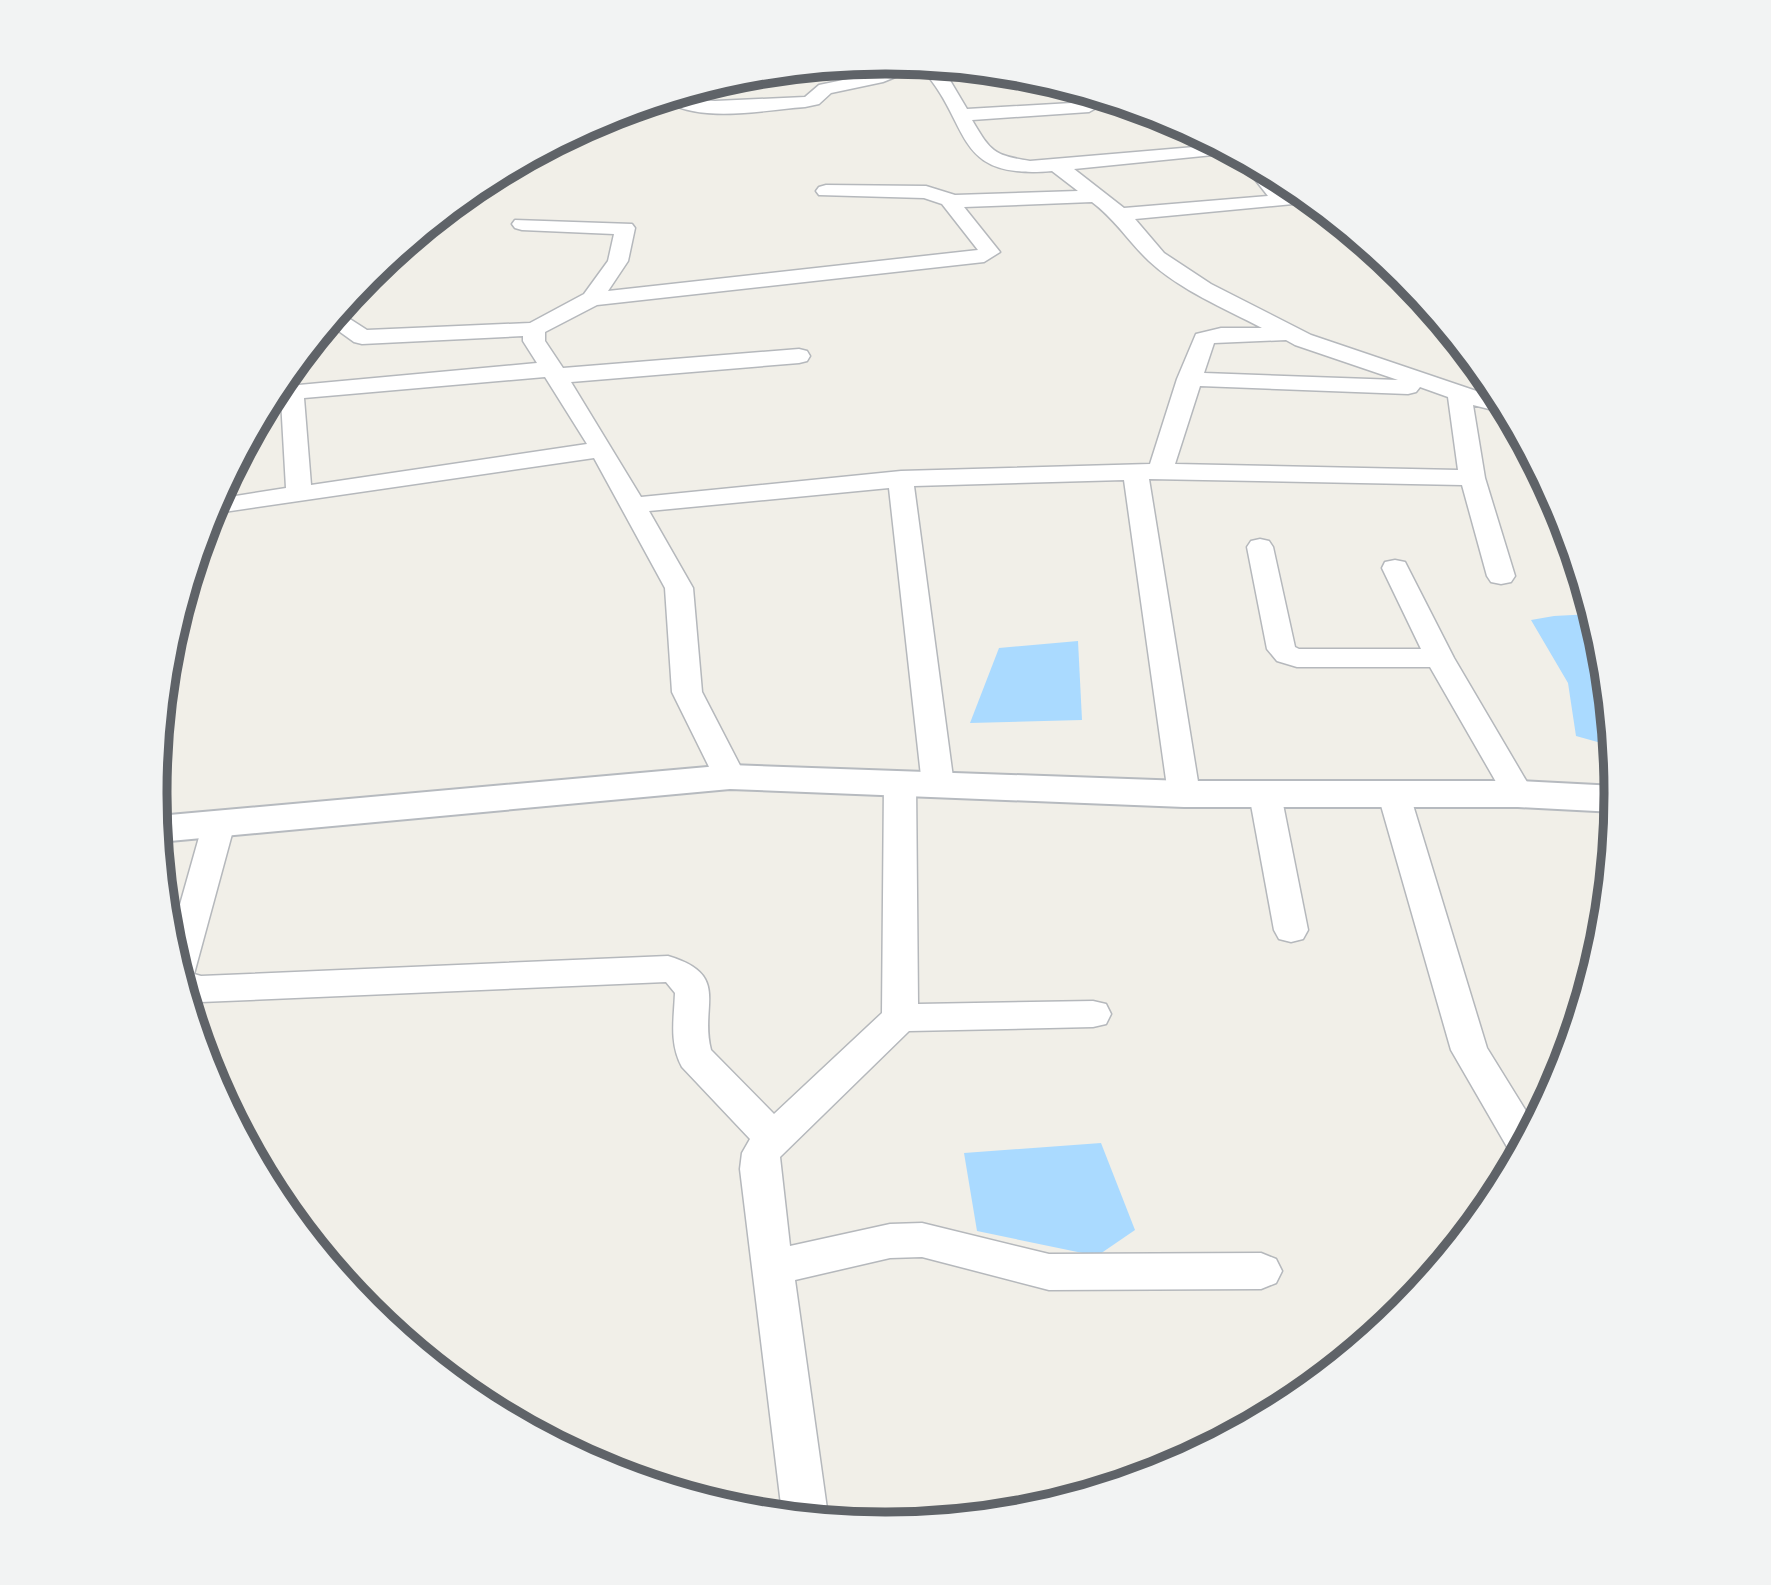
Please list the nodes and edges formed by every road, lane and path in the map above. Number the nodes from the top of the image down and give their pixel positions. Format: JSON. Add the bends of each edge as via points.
{"nodes":[{"id":1,"x":887,"y":74,"type":"edge"},
{"id":2,"x":936,"y":75,"type":"edge"},
{"id":3,"x":681,"y":104,"type":"edge"},
{"id":4,"x":1089,"y":107,"type":"dead end"},
{"id":5,"x":961,"y":115,"type":"junction"},
{"id":6,"x":1210,"y":151,"type":"edge"},
{"id":7,"x":1056,"y":165,"type":"junction"},
{"id":8,"x":1270,"y":186,"type":"edge"},
{"id":9,"x":826,"y":191,"type":"dead end"},
{"id":10,"x":1097,"y":196,"type":"junction"},
{"id":11,"x":1291,"y":199,"type":"edge"},
{"id":12,"x":1282,"y":200,"type":"junction"},
{"id":13,"x":954,"y":201,"type":"junction"},
{"id":14,"x":1120,"y":214,"type":"junction"},
{"id":15,"x":522,"y":225,"type":"dead end"},
{"id":16,"x":592,"y":299,"type":"junction"},
{"id":17,"x":341,"y":323,"type":"edge"},
{"id":18,"x":534,"y":329,"type":"junction"},
{"id":19,"x":1290,"y":334,"type":"junction"},
{"id":20,"x":799,"y":356,"type":"dead end"},
{"id":21,"x":554,"y":372,"type":"junction"},
{"id":22,"x":1189,"y":379,"type":"junction"},
{"id":23,"x":1450,"y":392,"type":"junction"},
{"id":24,"x":288,"y":393,"type":"edge"},
{"id":25,"x":284,"y":399,"type":"edge"},
{"id":26,"x":1490,"y":404,"type":"edge"},
{"id":27,"x":602,"y":449,"type":"junction"},
{"id":28,"x":1147,"y":471,"type":"junction"},
{"id":29,"x":1472,"y":478,"type":"junction"},
{"id":30,"x":901,"y":479,"type":"junction"},
{"id":31,"x":299,"y":494,"type":"junction"},
{"id":32,"x":227,"y":505,"type":"edge"},
{"id":33,"x":634,"y":505,"type":"junction"},
{"id":34,"x":1260,"y":547,"type":"dead end"},
{"id":35,"x":1395,"y":568,"type":"dead end"},
{"id":36,"x":1500,"y":576,"type":"dead end"},
{"id":37,"x":1440,"y":658,"type":"junction"},
{"id":38,"x":730,"y":778,"type":"junction"},
{"id":39,"x":900,"y":782,"type":"junction"},
{"id":40,"x":938,"y":785,"type":"junction"},
{"id":41,"x":1184,"y":794,"type":"junction"},
{"id":42,"x":1265,"y":794,"type":"junction"},
{"id":43,"x":1394,"y":794,"type":"junction"},
{"id":44,"x":1518,"y":794,"type":"junction"},
{"id":45,"x":1604,"y":798,"type":"edge"},
{"id":46,"x":219,"y":823,"type":"junction"},
{"id":47,"x":168,"y":828,"type":"edge"},
{"id":48,"x":1291,"y":930,"type":"dead end"},
{"id":49,"x":184,"y":950,"type":"edge"},
{"id":50,"x":193,"y":987,"type":"edge"},
{"id":51,"x":1093,"y":1014,"type":"dead end"},
{"id":52,"x":900,"y":1018,"type":"junction"},
{"id":53,"x":1519,"y":1132,"type":"edge"},
{"id":54,"x":773,"y":1138,"type":"junction"},
{"id":55,"x":773,"y":1268,"type":"junction"},
{"id":56,"x":1261,"y":1271,"type":"dead end"},
{"id":57,"x":804,"y":1506,"type":"edge"}],
"edges":[{"from":1,"to":3,"type":"street","via":[[825,89],[805,102],[697,107]]},
{"from":2,"to":5,"type":"street"},
{"from":4,"to":5,"type":"street"},
{"from":5,"to":7,"type":"street","via":[[985,155],[1014,165]]},
{"from":6,"to":7,"type":"street"},
{"from":7,"to":10,"type":"street"},
{"from":8,"to":12,"type":"street"},
{"from":9,"to":13,"type":"street","via":[[926,192]]},
{"from":10,"to":13,"type":"street"},
{"from":10,"to":14,"type":"street"},
{"from":11,"to":12,"type":"street"},
{"from":12,"to":14,"type":"street"},
{"from":13,"to":16,"type":"street","via":[[988,248],[987,255]]},
{"from":14,"to":19,"type":"street","via":[[1171,269]]},
{"from":15,"to":16,"type":"street","via":[[625,228],[618,261]]},
{"from":16,"to":18,"type":"street"},
{"from":17,"to":18,"type":"street","via":[[362,337]]},
{"from":18,"to":21,"type":"street","via":[[534,341]]},
{"from":19,"to":22,"type":"street","via":[[1204,339]]},
{"from":19,"to":23,"type":"street"},
{"from":20,"to":21,"type":"street"},
{"from":21,"to":24,"type":"street"},
{"from":21,"to":27,"type":"street"},
{"from":22,"to":23,"type":"street"},
{"from":22,"to":28,"type":"street"},
{"from":23,"to":26,"type":"street"},
{"from":23,"to":29,"type":"street"},
{"from":25,"to":31,"type":"street"},
{"from":27,"to":31,"type":"street"},
{"from":27,"to":33,"type":"street"},
{"from":28,"to":29,"type":"street"},
{"from":28,"to":30,"type":"street"},
{"from":28,"to":41,"type":"street"},
{"from":29,"to":36,"type":"street"},
{"from":30,"to":33,"type":"street"},
{"from":30,"to":40,"type":"street"},
{"from":31,"to":32,"type":"street"},
{"from":33,"to":38,"type":"street","via":[[679,589],[687,692]]},
{"from":34,"to":37,"type":"street","via":[[1281,649],[1287,655],[1309,659]]},
{"from":35,"to":37,"type":"street"},
{"from":37,"to":44,"type":"street"},
{"from":38,"to":39,"type":"main road"},
{"from":38,"to":46,"type":"main road"},
{"from":39,"to":40,"type":"main road"},
{"from":39,"to":52,"type":"street"},
{"from":40,"to":41,"type":"main road"},
{"from":41,"to":42,"type":"main road"},
{"from":42,"to":43,"type":"main road"},
{"from":42,"to":48,"type":"street"},
{"from":43,"to":44,"type":"main road"},
{"from":43,"to":53,"type":"street","via":[[1469,1050]]},
{"from":44,"to":45,"type":"main road"},
{"from":46,"to":47,"type":"main road"},
{"from":46,"to":49,"type":"street"},
{"from":50,"to":54,"type":"street","via":[[668,969],[678,972],[693,990],[691,1046],[695,1057]]},
{"from":51,"to":52,"type":"street"},
{"from":52,"to":54,"type":"street"},
{"from":54,"to":55,"type":"street","via":[[761,1153],[760,1169]]},
{"from":55,"to":56,"type":"street","via":[[890,1241],[922,1240],[1049,1272]]},
{"from":55,"to":57,"type":"street"}]}
